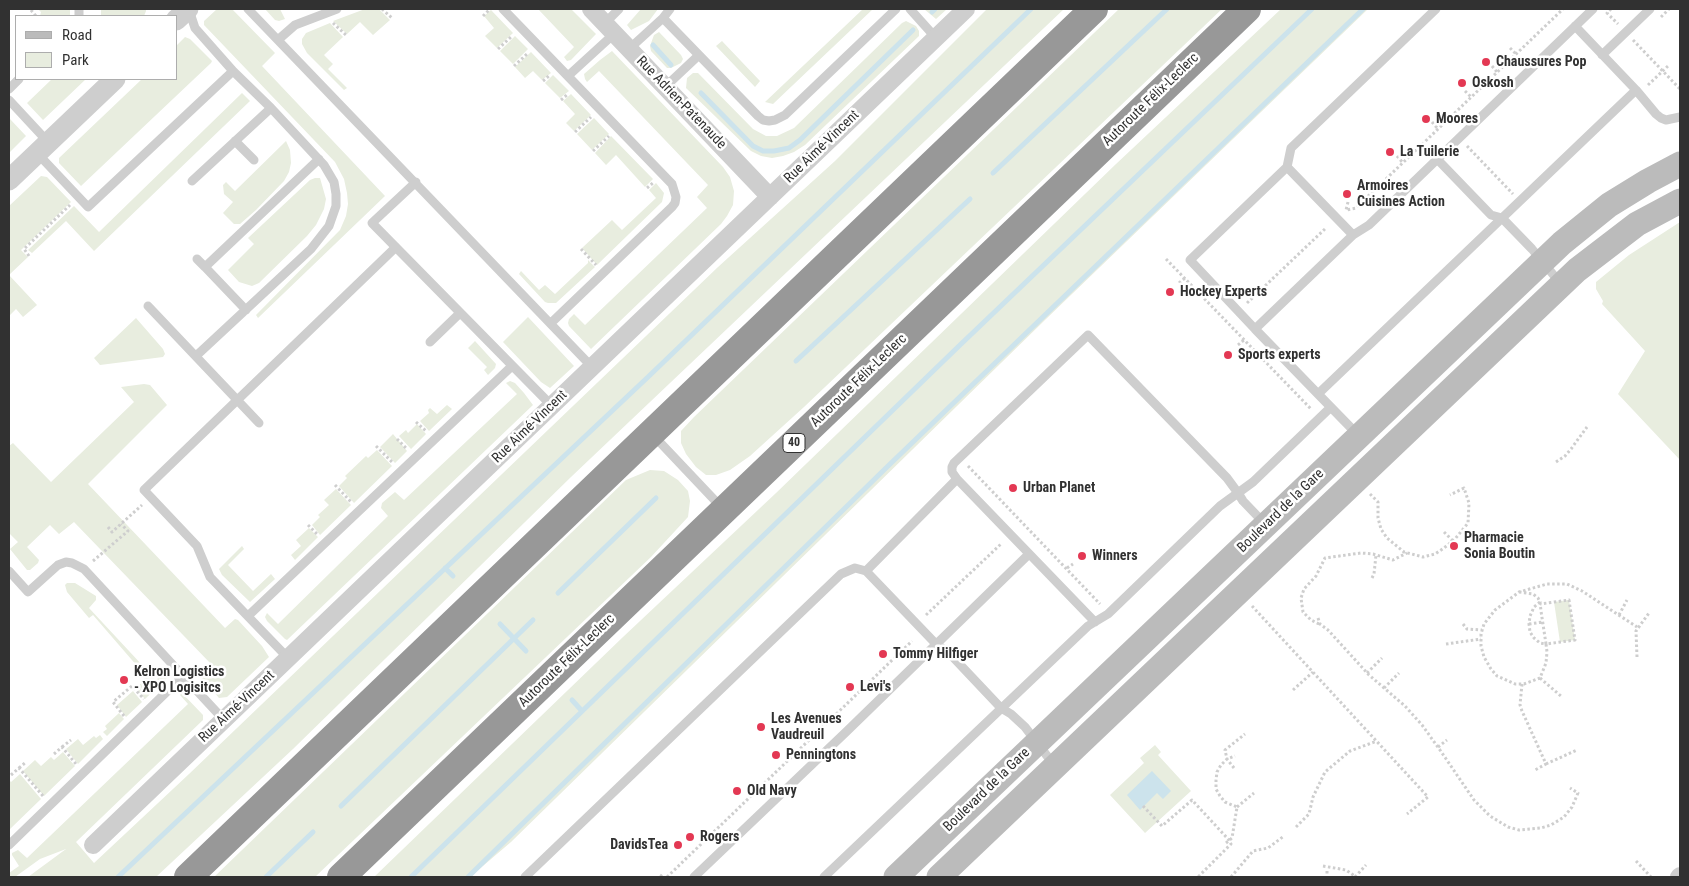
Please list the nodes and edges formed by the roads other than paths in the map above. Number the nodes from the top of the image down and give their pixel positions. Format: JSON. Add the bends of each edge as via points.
{"nodes":[{"id":1,"x":188,"y":9,"type":"edge"},
{"id":2,"x":248,"y":9,"type":"edge"},
{"id":3,"x":337,"y":9,"type":"edge"},
{"id":4,"x":503,"y":9,"type":"edge"},
{"id":5,"x":591,"y":9,"type":"edge"},
{"id":6,"x":619,"y":9,"type":"edge"},
{"id":7,"x":670,"y":9,"type":"edge"},
{"id":8,"x":896,"y":9,"type":"edge"},
{"id":9,"x":910,"y":9,"type":"edge"},
{"id":10,"x":966,"y":9,"type":"edge"},
{"id":11,"x":1094,"y":9,"type":"edge"},
{"id":12,"x":1247,"y":9,"type":"edge"},
{"id":13,"x":1436,"y":9,"type":"edge"},
{"id":14,"x":1593,"y":9,"type":"edge"},
{"id":15,"x":1650,"y":9,"type":"edge"},
{"id":16,"x":178,"y":18,"type":"edge"},
{"id":17,"x":662,"y":18,"type":"junction"},
{"id":18,"x":1575,"y":26,"type":"junction"},
{"id":19,"x":610,"y":28,"type":"junction"},
{"id":20,"x":278,"y":38,"type":"junction"},
{"id":21,"x":936,"y":38,"type":"junction"},
{"id":22,"x":629,"y":49,"type":"junction"},
{"id":23,"x":698,"y":55,"type":"junction"},
{"id":24,"x":1602,"y":55,"type":"junction"},
{"id":25,"x":233,"y":71,"type":"junction"},
{"id":26,"x":568,"y":76,"type":"junction"},
{"id":27,"x":18,"y":80,"type":"edge"},
{"id":28,"x":114,"y":80,"type":"edge"},
{"id":29,"x":665,"y":87,"type":"junction"},
{"id":30,"x":9,"y":89,"type":"edge"},
{"id":31,"x":1637,"y":92,"type":"junction"},
{"id":32,"x":9,"y":100,"type":"edge"},
{"id":33,"x":271,"y":108,"type":"junction"},
{"id":34,"x":1680,"y":117,"type":"edge"},
{"id":35,"x":235,"y":141,"type":"junction"},
{"id":36,"x":43,"y":148,"type":"junction"},
{"id":37,"x":319,"y":159,"type":"junction"},
{"id":38,"x":1437,"y":159,"type":"junction"},
{"id":39,"x":254,"y":160,"type":"dead end"},
{"id":40,"x":1680,"y":164,"type":"edge"},
{"id":41,"x":1287,"y":167,"type":"junction"},
{"id":42,"x":9,"y":180,"type":"edge"},
{"id":43,"x":192,"y":181,"type":"dead end"},
{"id":44,"x":416,"y":182,"type":"junction"},
{"id":45,"x":770,"y":197,"type":"junction"},
{"id":46,"x":1680,"y":201,"type":"edge"},
{"id":47,"x":1502,"y":218,"type":"junction"},
{"id":48,"x":1353,"y":235,"type":"junction"},
{"id":49,"x":396,"y":247,"type":"junction"},
{"id":50,"x":198,"y":259,"type":"dead end"},
{"id":51,"x":1542,"y":262,"type":"junction"},
{"id":52,"x":205,"y":267,"type":"junction"},
{"id":53,"x":1561,"y":284,"type":"junction"},
{"id":54,"x":148,"y":306,"type":"dead end"},
{"id":55,"x":246,"y":310,"type":"junction"},
{"id":56,"x":460,"y":313,"type":"junction"},
{"id":57,"x":551,"y":323,"type":"junction"},
{"id":58,"x":1255,"y":329,"type":"junction"},
{"id":59,"x":430,"y":342,"type":"dead end"},
{"id":60,"x":196,"y":356,"type":"junction"},
{"id":61,"x":512,"y":366,"type":"junction"},
{"id":62,"x":593,"y":368,"type":"junction"},
{"id":63,"x":1318,"y":394,"type":"junction"},
{"id":64,"x":237,"y":400,"type":"junction"},
{"id":65,"x":552,"y":406,"type":"junction"},
{"id":66,"x":1331,"y":407,"type":"junction"},
{"id":67,"x":259,"y":423,"type":"dead end"},
{"id":68,"x":651,"y":433,"type":"junction"},
{"id":69,"x":1358,"y":436,"type":"junction"},
{"id":70,"x":958,"y":479,"type":"junction"},
{"id":71,"x":1238,"y":493,"type":"junction"},
{"id":72,"x":724,"y":510,"type":"junction"},
{"id":73,"x":1266,"y":525,"type":"junction"},
{"id":74,"x":1029,"y":554,"type":"junction"},
{"id":75,"x":9,"y":571,"type":"edge"},
{"id":76,"x":866,"y":571,"type":"junction"},
{"id":77,"x":248,"y":616,"type":"junction"},
{"id":78,"x":1095,"y":622,"type":"junction"},
{"id":79,"x":936,"y":644,"type":"junction"},
{"id":80,"x":289,"y":659,"type":"junction"},
{"id":81,"x":183,"y":676,"type":"junction"},
{"id":82,"x":1001,"y":708,"type":"junction"},
{"id":83,"x":224,"y":720,"type":"junction"},
{"id":84,"x":1036,"y":743,"type":"junction"},
{"id":85,"x":1056,"y":767,"type":"junction"},
{"id":86,"x":9,"y":845,"type":"edge"},
{"id":87,"x":93,"y":845,"type":"dead end"},
{"id":88,"x":188,"y":877,"type":"edge"},
{"id":89,"x":341,"y":877,"type":"edge"},
{"id":90,"x":524,"y":877,"type":"edge"},
{"id":91,"x":694,"y":877,"type":"edge"},
{"id":92,"x":824,"y":877,"type":"edge"},
{"id":93,"x":896,"y":877,"type":"edge"},
{"id":94,"x":939,"y":877,"type":"edge"}],
"edges":[{"from":1,"to":16,"type":"street"},
{"from":1,"to":25,"type":"lane","via":[[195,28]]},
{"from":2,"to":20,"type":"lane"},
{"from":3,"to":20,"type":"lane","via":[[294,25]]},
{"from":4,"to":26,"type":"lane"},
{"from":5,"to":19,"type":"street","name":"Rue Adrien-Patenaude"},
{"from":6,"to":19,"type":"lane"},
{"from":7,"to":17,"type":"lane"},
{"from":8,"to":23,"type":"lane","via":[[785,115],[775,120],[763,120],[758,116]]},
{"from":9,"to":21,"type":"lane"},
{"from":10,"to":21,"type":"street","name":"Rue Aimé-Vincent"},
{"from":11,"to":68,"type":"highway"},
{"from":12,"to":72,"type":"highway","name":"Autoroute Félix-Leclerc","number":"40"},
{"from":13,"to":41,"type":"lane","via":[[1291,148]]},
{"from":14,"to":18,"type":"lane"},
{"from":15,"to":24,"type":"lane"},
{"from":17,"to":22,"type":"lane"},
{"from":17,"to":23,"type":"lane"},
{"from":18,"to":24,"type":"lane"},
{"from":18,"to":38,"type":"lane"},
{"from":19,"to":22,"type":"street","name":"Rue Adrien-Patenaude"},
{"from":19,"to":26,"type":"lane"},
{"from":20,"to":44,"type":"lane"},
{"from":21,"to":45,"type":"street","name":"Rue Aimé-Vincent"},
{"from":22,"to":29,"type":"street","name":"Rue Adrien-Patenaude"},
{"from":23,"to":29,"type":"lane"},
{"from":24,"to":31,"type":"lane"},
{"from":25,"to":33,"type":"lane"},
{"from":25,"to":36,"type":"lane","via":[[88,207]]},
{"from":26,"to":57,"type":"lane","via":[[672,184],[676,197],[672,207]]},
{"from":27,"to":30,"type":"lane"},
{"from":28,"to":36,"type":"street"},
{"from":29,"to":45,"type":"street","name":"Rue Adrien-Patenaude"},
{"from":31,"to":34,"type":"lane","via":[[1661,118]]},
{"from":31,"to":47,"type":"lane"},
{"from":32,"to":36,"type":"lane"},
{"from":33,"to":35,"type":"lane"},
{"from":33,"to":37,"type":"lane"},
{"from":35,"to":39,"type":"lane"},
{"from":35,"to":43,"type":"lane"},
{"from":36,"to":42,"type":"street"},
{"from":37,"to":52,"type":"lane"},
{"from":37,"to":55,"type":"lane","via":[[334,182],[333,217],[311,249]]},
{"from":38,"to":47,"type":"lane","via":[[1491,215]]},
{"from":38,"to":48,"type":"lane","via":[[1369,225]]},
{"from":40,"to":51,"type":"main road","name":"Boulevard de la Gare","via":[[1609,205],[1578,228]]},
{"from":41,"to":48,"type":"lane"},
{"from":41,"to":58,"type":"lane","via":[[1190,260]]},
{"from":44,"to":49,"type":"lane","via":[[372,223]]},
{"from":44,"to":57,"type":"lane"},
{"from":45,"to":62,"type":"street","name":"Rue Aimé-Vincent"},
{"from":46,"to":53,"type":"main road","via":[[1621,235]]},
{"from":47,"to":51,"type":"lane"},
{"from":47,"to":63,"type":"lane"},
{"from":48,"to":58,"type":"lane"},
{"from":49,"to":56,"type":"lane"},
{"from":49,"to":64,"type":"lane"},
{"from":50,"to":52,"type":"lane"},
{"from":51,"to":53,"type":"lane"},
{"from":51,"to":69,"type":"main road","name":"Boulevard de la Gare"},
{"from":52,"to":55,"type":"lane"},
{"from":53,"to":85,"type":"main road"},
{"from":54,"to":60,"type":"lane"},
{"from":55,"to":60,"type":"lane"},
{"from":56,"to":59,"type":"lane"},
{"from":56,"to":61,"type":"lane"},
{"from":57,"to":62,"type":"lane"},
{"from":58,"to":63,"type":"lane"},
{"from":60,"to":64,"type":"lane"},
{"from":61,"to":65,"type":"lane"},
{"from":61,"to":77,"type":"lane"},
{"from":62,"to":65,"type":"street","name":"Rue Aimé-Vincent"},
{"from":63,"to":66,"type":"lane"},
{"from":64,"to":67,"type":"lane"},
{"from":64,"to":77,"type":"lane","via":[[144,490],[197,546],[210,577]]},
{"from":65,"to":80,"type":"street","name":"Rue Aimé-Vincent"},
{"from":66,"to":69,"type":"lane"},
{"from":66,"to":71,"type":"lane","via":[[1256,480]]},
{"from":68,"to":72,"type":"lane"},
{"from":68,"to":88,"type":"highway"},
{"from":69,"to":73,"type":"main road","name":"Boulevard de la Gare"},
{"from":70,"to":71,"type":"lane","via":[[952,467],[958,459],[1088,336]]},
{"from":70,"to":74,"type":"lane"},
{"from":70,"to":76,"type":"lane"},
{"from":71,"to":73,"type":"lane"},
{"from":71,"to":78,"type":"lane","via":[[1220,506],[1108,614]]},
{"from":72,"to":89,"type":"highway","name":"Autoroute Félix-Leclerc","number":"40"},
{"from":73,"to":84,"type":"main road","name":"Boulevard de la Gare"},
{"from":74,"to":78,"type":"lane"},
{"from":74,"to":79,"type":"lane"},
{"from":75,"to":81,"type":"lane","via":[[28,592],[58,565],[66,562],[84,569]]},
{"from":76,"to":79,"type":"lane"},
{"from":76,"to":90,"type":"lane","via":[[855,568],[841,574]]},
{"from":77,"to":80,"type":"lane"},
{"from":78,"to":82,"type":"lane"},
{"from":79,"to":82,"type":"lane","via":[[950,654]]},
{"from":79,"to":91,"type":"lane"},
{"from":80,"to":83,"type":"street","name":"Rue Aimé-Vincent"},
{"from":81,"to":83,"type":"lane"},
{"from":81,"to":86,"type":"lane"},
{"from":82,"to":84,"type":"lane","via":[[1025,727]]},
{"from":82,"to":92,"type":"lane"},
{"from":83,"to":87,"type":"street","name":"Rue Aimé-Vincent"},
{"from":84,"to":85,"type":"lane"},
{"from":84,"to":93,"type":"main road","name":"Boulevard de la Gare"},
{"from":85,"to":94,"type":"main road"}]}
